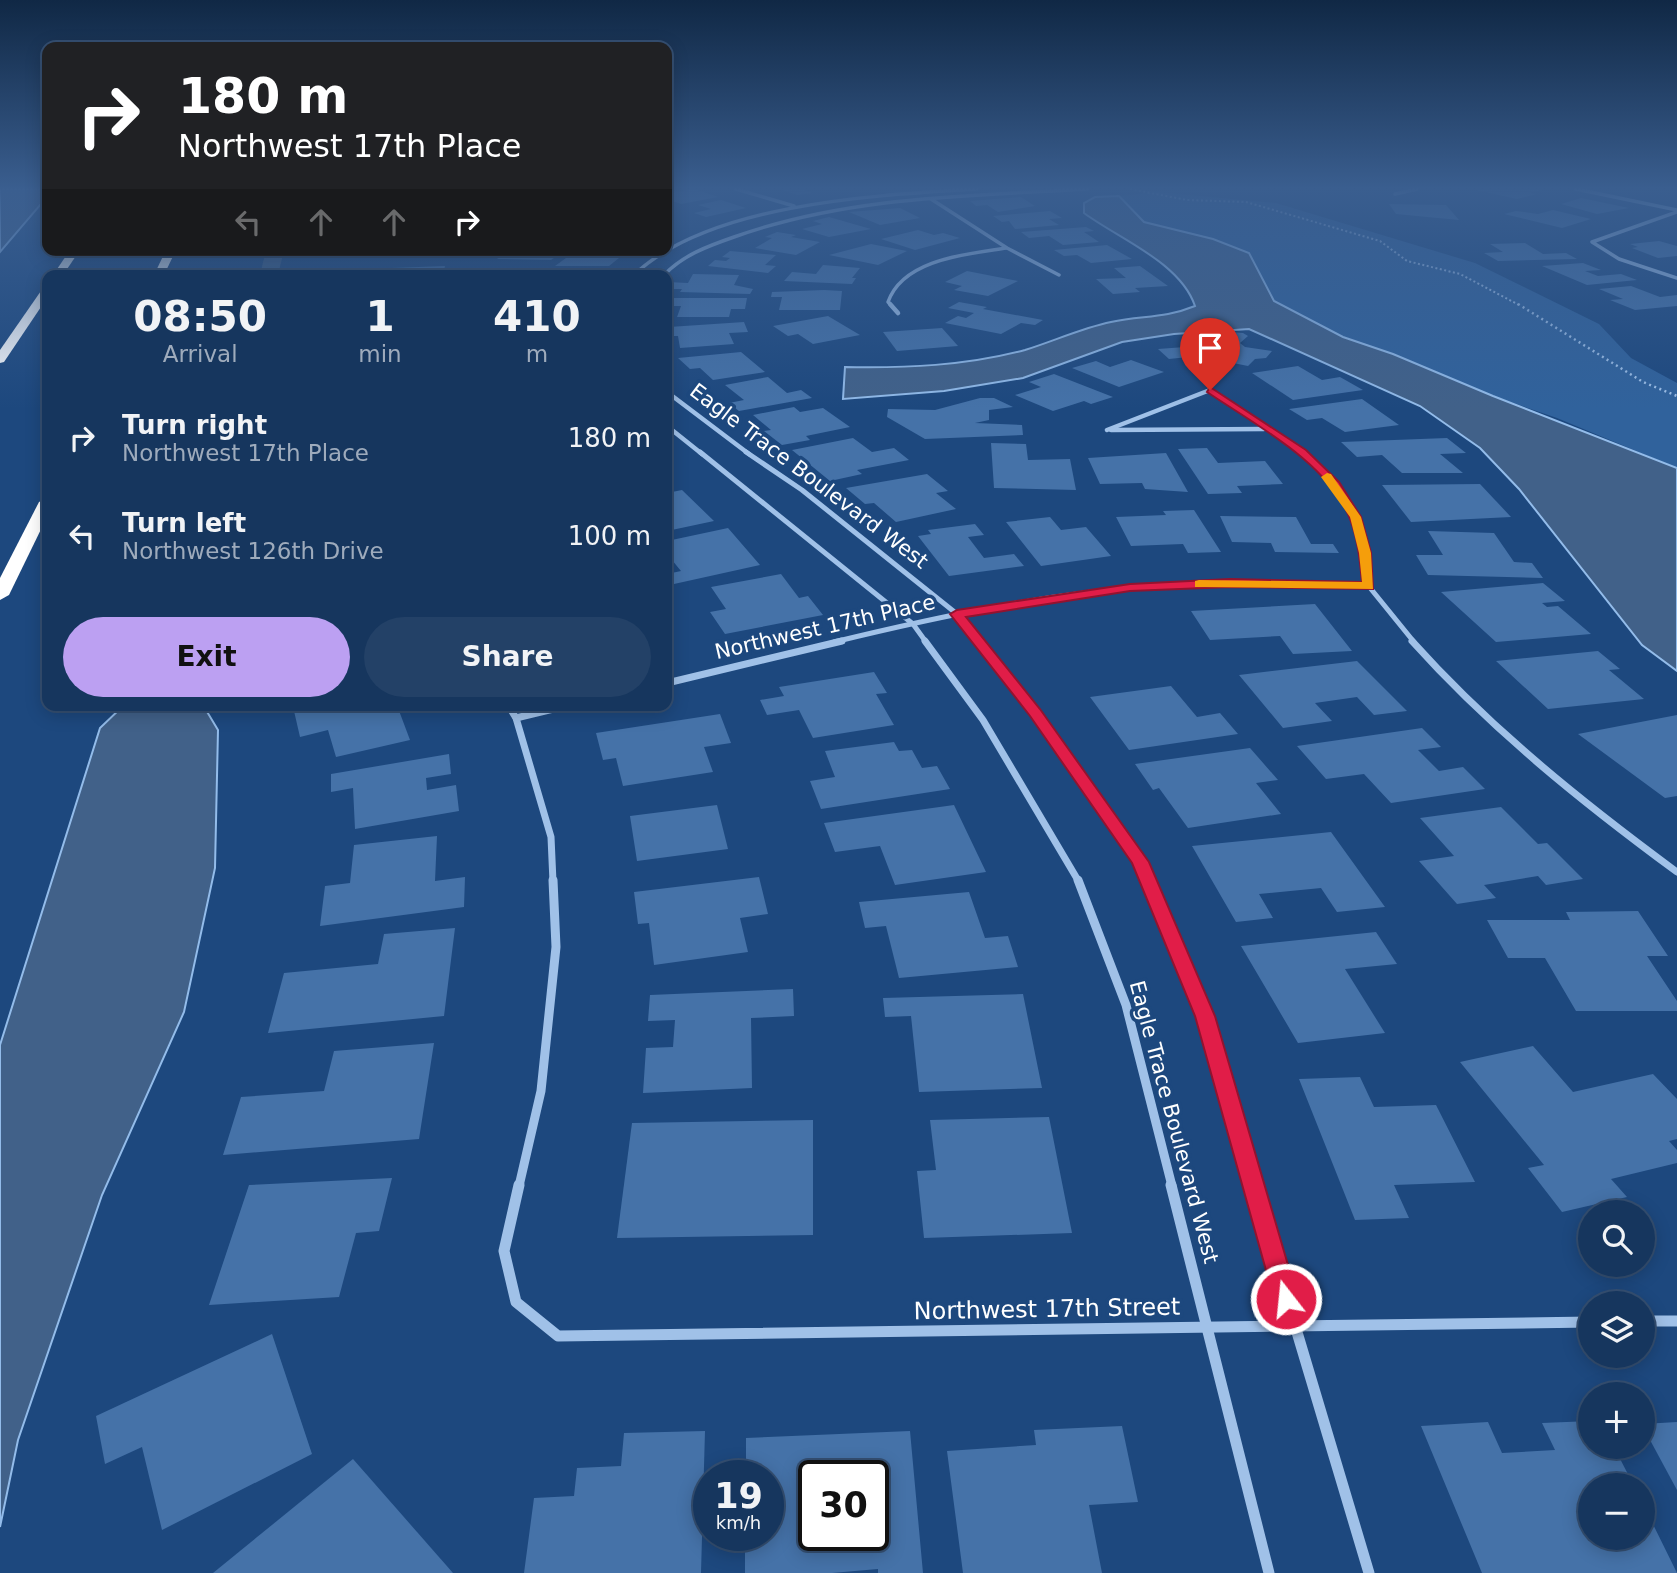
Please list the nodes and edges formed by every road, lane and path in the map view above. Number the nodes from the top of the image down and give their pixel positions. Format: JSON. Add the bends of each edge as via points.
{"nodes":[{"id":1,"x":939,"y":262,"type":"edge"},
{"id":2,"x":1035,"y":262,"type":"edge"},
{"id":3,"x":1413,"y":262,"type":"edge"},
{"id":4,"x":1633,"y":262,"type":"edge"},
{"id":5,"x":1059,"y":275,"type":"dead end"},
{"id":6,"x":1677,"y":278,"type":"edge"},
{"id":7,"x":42,"y":297,"type":"edge"},
{"id":8,"x":898,"y":313,"type":"dead end"},
{"id":9,"x":0,"y":359,"type":"edge"},
{"id":10,"x":672,"y":396,"type":"edge"},
{"id":11,"x":1677,"y":396,"type":"edge"},
{"id":12,"x":1266,"y":429,"type":"junction"},
{"id":13,"x":672,"y":430,"type":"edge"},
{"id":14,"x":42,"y":512,"type":"edge"},
{"id":15,"x":1369,"y":586,"type":"junction"},
{"id":16,"x":0,"y":595,"type":"edge"},
{"id":17,"x":957,"y":614,"type":"junction"},
{"id":18,"x":913,"y":624,"type":"junction"},
{"id":19,"x":672,"y":681,"type":"edge"},
{"id":20,"x":512,"y":711,"type":"edge"},
{"id":21,"x":545,"y":711,"type":"edge"},
{"id":22,"x":516,"y":718,"type":"junction"},
{"id":23,"x":1677,"y":872,"type":"edge"},
{"id":24,"x":1655,"y":1321,"type":"edge"},
{"id":25,"x":1677,"y":1321,"type":"edge"},
{"id":26,"x":1578,"y":1322,"type":"edge"},
{"id":27,"x":1293,"y":1325,"type":"junction"},
{"id":28,"x":1208,"y":1326,"type":"junction"},
{"id":29,"x":1269,"y":1573,"type":"edge"},
{"id":30,"x":1369,"y":1573,"type":"edge"}],
"edges":[{"from":1,"to":8,"type":"street","via":[[894,287],[888,302]]},
{"from":2,"to":5,"type":"street"},
{"from":3,"to":11,"type":"path","via":[[1460,274],[1542,317],[1643,382]]},
{"from":4,"to":6,"type":"street"},
{"from":7,"to":9,"type":"highway"},
{"from":10,"to":17,"type":"street","name":"Eagle Trace Boulevard West","via":[[719,434],[802,489]]},
{"from":12,"to":12,"type":"street","via":[[1210,390],[1107,430]]},
{"from":12,"to":15,"type":"street","via":[[1303,452],[1335,485],[1355,517]]},
{"from":13,"to":18,"type":"street","name":"Eagle Trace Boulevard West"},
{"from":14,"to":16,"type":"highway"},
{"from":15,"to":17,"type":"street","name":"Northwest 17th Place","via":[[1230,583],[1130,587]]},
{"from":15,"to":23,"type":"street","via":[[1422,651],[1488,720],[1612,825]]},
{"from":17,"to":18,"type":"street","name":"Northwest 17th Place"},
{"from":17,"to":27,"type":"street","name":"Eagle Trace Boulevard West","via":[[1035,713],[1140,862],[1205,1016]]},
{"from":18,"to":19,"type":"street","name":"Northwest 17th Place"},
{"from":18,"to":28,"type":"street","name":"Eagle Trace Boulevard West","via":[[983,720],[1075,871],[1126,1005]]},
{"from":20,"to":22,"type":"street"},
{"from":21,"to":22,"type":"street"},
{"from":22,"to":28,"type":"street","name":"Northwest 17th Street","via":[[551,837],[556,947],[541,1091],[504,1251],[516,1302],[558,1336]]},
{"from":24,"to":25,"type":"street"},
{"from":26,"to":27,"type":"street","name":"Northwest 17th Street"},
{"from":27,"to":28,"type":"street","name":"Northwest 17th Street"},
{"from":27,"to":30,"type":"street","name":"Eagle Trace Boulevard West"},
{"from":28,"to":29,"type":"street","name":"Eagle Trace Boulevard West"}]}
